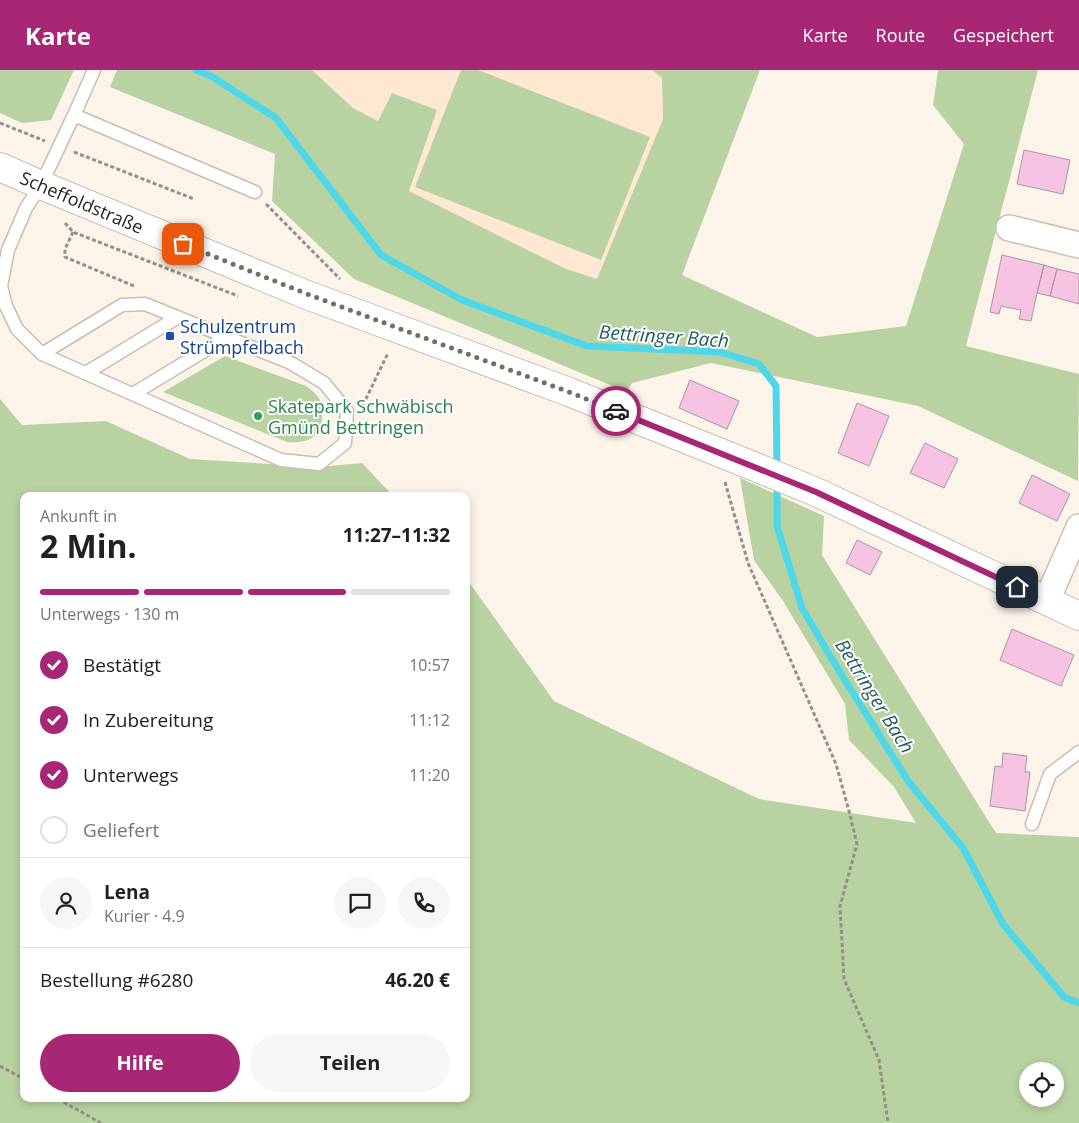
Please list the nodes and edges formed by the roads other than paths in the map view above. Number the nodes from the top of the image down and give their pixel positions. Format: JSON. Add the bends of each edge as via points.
{"nodes":[{"id":1,"x":94,"y":70,"type":"edge"},
{"id":2,"x":74,"y":115,"type":"junction"},
{"id":3,"x":0,"y":167,"type":"edge"},
{"id":4,"x":41,"y":185,"type":"junction"},
{"id":5,"x":255,"y":192,"type":"road end"},
{"id":6,"x":1009,"y":228,"type":"dead end"},
{"id":7,"x":1079,"y":244,"type":"edge"},
{"id":8,"x":178,"y":317,"type":"junction"},
{"id":9,"x":227,"y":337,"type":"junction"},
{"id":10,"x":42,"y":354,"type":"junction"},
{"id":11,"x":86,"y":373,"type":"junction"},
{"id":12,"x":133,"y":394,"type":"junction"},
{"id":13,"x":1079,"y":527,"type":"edge"},
{"id":14,"x":1046,"y":600,"type":"junction"},
{"id":15,"x":1079,"y":616,"type":"edge"},
{"id":16,"x":1079,"y":752,"type":"edge"},
{"id":17,"x":1032,"y":824,"type":"dead end"}],
"edges":[{"from":1,"to":2,"type":"lane"},
{"from":2,"to":4,"type":"lane"},
{"from":2,"to":5,"type":"lane"},
{"from":3,"to":4,"type":"main road","name":"Scheffoldstraße"},
{"from":4,"to":10,"type":"lane","via":[[26,208],[8,250],[1,286],[17,329]]},
{"from":4,"to":14,"type":"main road","name":"Scheffoldstraße","via":[[307,294],[569,392],[816,492]]},
{"from":6,"to":7,"type":"street"},
{"from":8,"to":9,"type":"lane"},
{"from":8,"to":10,"type":"lane","via":[[145,304],[122,305]]},
{"from":8,"to":11,"type":"lane"},
{"from":9,"to":12,"type":"lane"},
{"from":9,"to":12,"type":"lane","via":[[291,363],[324,383],[347,411],[345,443],[319,464],[281,460]]},
{"from":10,"to":11,"type":"lane"},
{"from":11,"to":12,"type":"lane"},
{"from":13,"to":14,"type":"street"},
{"from":14,"to":15,"type":"main road","name":"Scheffoldstraße"},
{"from":16,"to":17,"type":"lane","via":[[1050,774]]}]}
